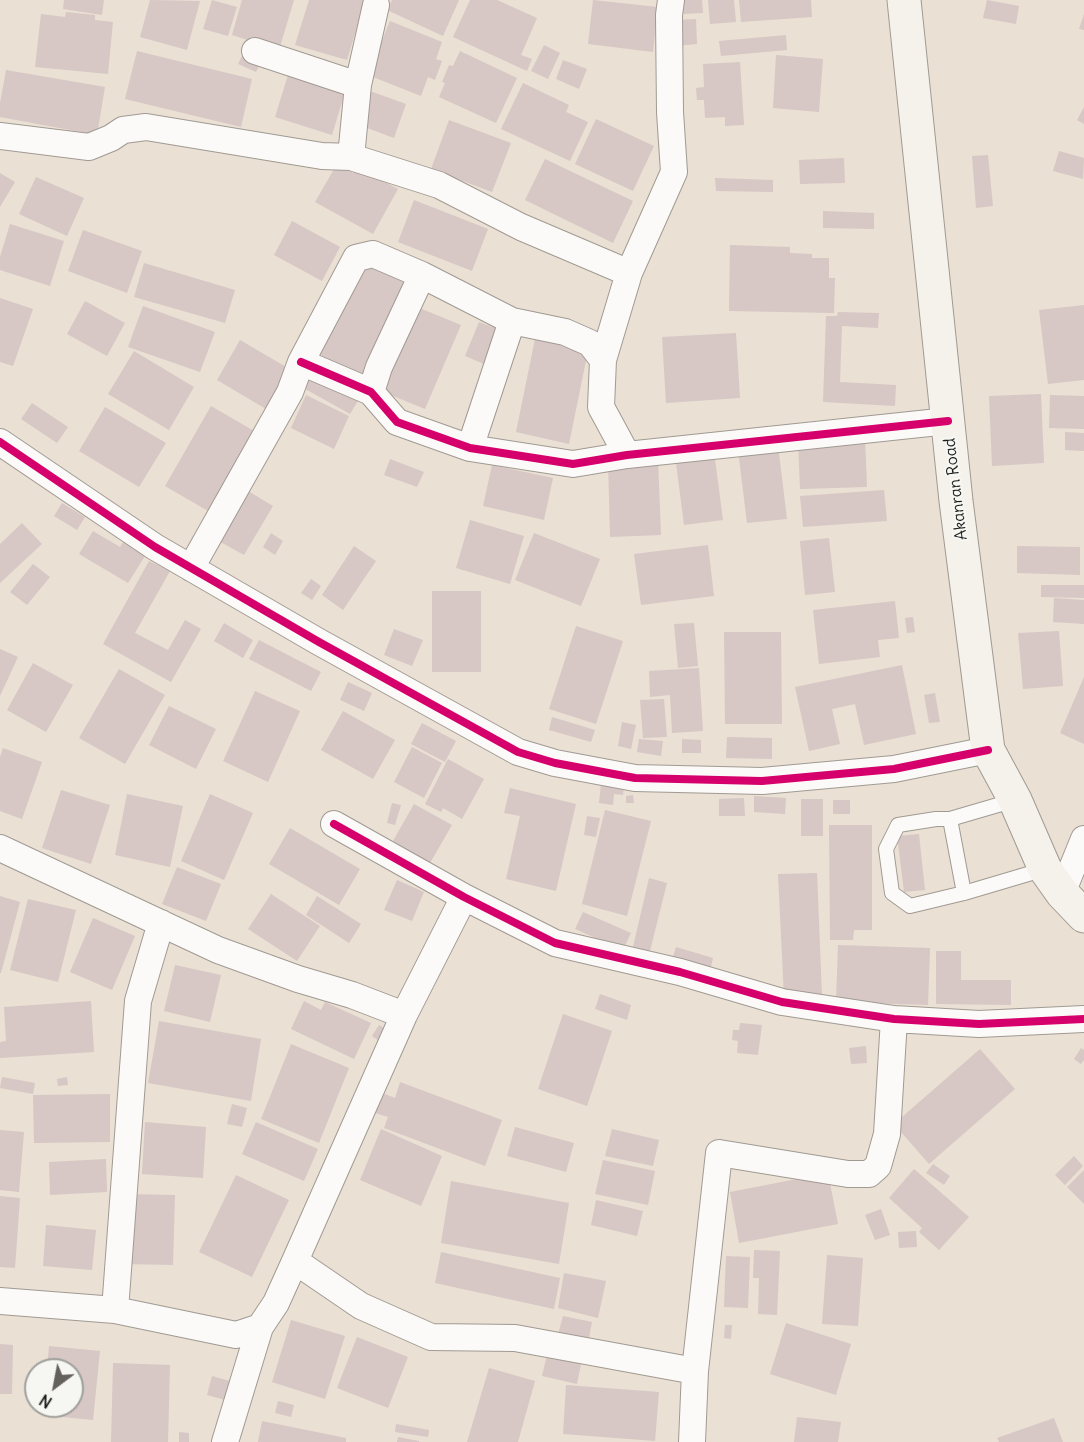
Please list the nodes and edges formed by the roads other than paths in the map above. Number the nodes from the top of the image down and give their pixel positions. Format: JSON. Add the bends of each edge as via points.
{"nodes":[{"id":1,"x":671,"y":0,"type":"edge"},
{"id":2,"x":904,"y":0,"type":"edge"},
{"id":3,"x":376,"y":5,"type":"dead end"},
{"id":4,"x":255,"y":51,"type":"dead end"},
{"id":5,"x":358,"y":85,"type":"junction"},
{"id":6,"x":0,"y":136,"type":"edge"},
{"id":7,"x":351,"y":157,"type":"junction"},
{"id":8,"x":629,"y":273,"type":"junction"},
{"id":9,"x":422,"y":275,"type":"junction"},
{"id":10,"x":512,"y":321,"type":"junction"},
{"id":11,"x":603,"y":360,"type":"junction"},
{"id":12,"x":301,"y":362,"type":"junction"},
{"id":13,"x":371,"y":392,"type":"junction"},
{"id":14,"x":948,"y":421,"type":"junction"},
{"id":15,"x":0,"y":442,"type":"edge"},
{"id":16,"x":470,"y":448,"type":"junction"},
{"id":17,"x":627,"y":455,"type":"junction"},
{"id":18,"x":191,"y":568,"type":"junction"},
{"id":19,"x":988,"y":750,"type":"junction"},
{"id":20,"x":1015,"y":800,"type":"junction"},
{"id":21,"x":950,"y":819,"type":"junction"},
{"id":22,"x":334,"y":824,"type":"dead end"},
{"id":23,"x":1084,"y":839,"type":"edge"},
{"id":24,"x":0,"y":848,"type":"edge"},
{"id":25,"x":1054,"y":881,"type":"junction"},
{"id":26,"x":964,"y":893,"type":"junction"},
{"id":27,"x":464,"y":897,"type":"junction"},
{"id":28,"x":1084,"y":916,"type":"edge"},
{"id":29,"x":161,"y":923,"type":"junction"},
{"id":30,"x":404,"y":1015,"type":"junction"},
{"id":31,"x":894,"y":1019,"type":"junction"},
{"id":32,"x":1084,"y":1019,"type":"edge"},
{"id":33,"x":295,"y":1261,"type":"junction"},
{"id":34,"x":0,"y":1301,"type":"edge"},
{"id":35,"x":115,"y":1310,"type":"junction"},
{"id":36,"x":260,"y":1327,"type":"junction"},
{"id":37,"x":695,"y":1371,"type":"junction"},
{"id":38,"x":225,"y":1442,"type":"edge"},
{"id":39,"x":692,"y":1442,"type":"edge"}],
"edges":[{"from":1,"to":8,"type":"street","via":[[674,172]]},
{"from":2,"to":14,"type":"main road","name":"Akanran Road"},
{"from":3,"to":5,"type":"street"},
{"from":4,"to":5,"type":"street"},
{"from":5,"to":7,"type":"street"},
{"from":6,"to":7,"type":"street","via":[[89,147],[123,130],[146,127],[322,156]]},
{"from":7,"to":8,"type":"street","via":[[439,185],[520,227]]},
{"from":8,"to":11,"type":"street"},
{"from":9,"to":10,"type":"street"},
{"from":9,"to":12,"type":"street","via":[[373,254],[356,258]]},
{"from":9,"to":13,"type":"street"},
{"from":10,"to":11,"type":"street","via":[[565,332],[591,343]]},
{"from":10,"to":16,"type":"street"},
{"from":11,"to":17,"type":"street","via":[[601,407]]},
{"from":12,"to":13,"type":"street"},
{"from":12,"to":18,"type":"street","via":[[290,392]]},
{"from":13,"to":16,"type":"street","via":[[397,422]]},
{"from":14,"to":17,"type":"street"},
{"from":14,"to":19,"type":"main road","name":"Akanran Road"},
{"from":15,"to":18,"type":"street"},
{"from":16,"to":17,"type":"street","via":[[573,464]]},
{"from":18,"to":19,"type":"street","via":[[518,752],[555,763],[635,778],[762,781],[894,769]]},
{"from":19,"to":20,"type":"main road","name":"Akanran Road"},
{"from":20,"to":21,"type":"lane"},
{"from":20,"to":25,"type":"main road","name":"Akanran Road"},
{"from":21,"to":26,"type":"lane"},
{"from":21,"to":26,"type":"lane","via":[[898,825],[886,849],[892,893],[910,906]]},
{"from":22,"to":27,"type":"street"},
{"from":23,"to":25,"type":"street"},
{"from":24,"to":29,"type":"street"},
{"from":25,"to":26,"type":"lane"},
{"from":25,"to":28,"type":"main road","name":"Akanran Road"},
{"from":27,"to":30,"type":"street"},
{"from":27,"to":31,"type":"street","via":[[555,943],[680,972],[782,1002]]},
{"from":29,"to":30,"type":"street","via":[[218,950]]},
{"from":29,"to":35,"type":"street","via":[[138,1001]]},
{"from":30,"to":33,"type":"street"},
{"from":31,"to":32,"type":"street","via":[[979,1024]]},
{"from":31,"to":37,"type":"street","via":[[888,1134],[878,1166],[869,1174],[719,1153]]},
{"from":33,"to":36,"type":"street"},
{"from":33,"to":37,"type":"street","via":[[361,1306],[431,1337],[515,1338]]},
{"from":34,"to":35,"type":"street"},
{"from":35,"to":36,"type":"street","via":[[236,1335]]},
{"from":36,"to":38,"type":"street"},
{"from":37,"to":39,"type":"street"}]}
